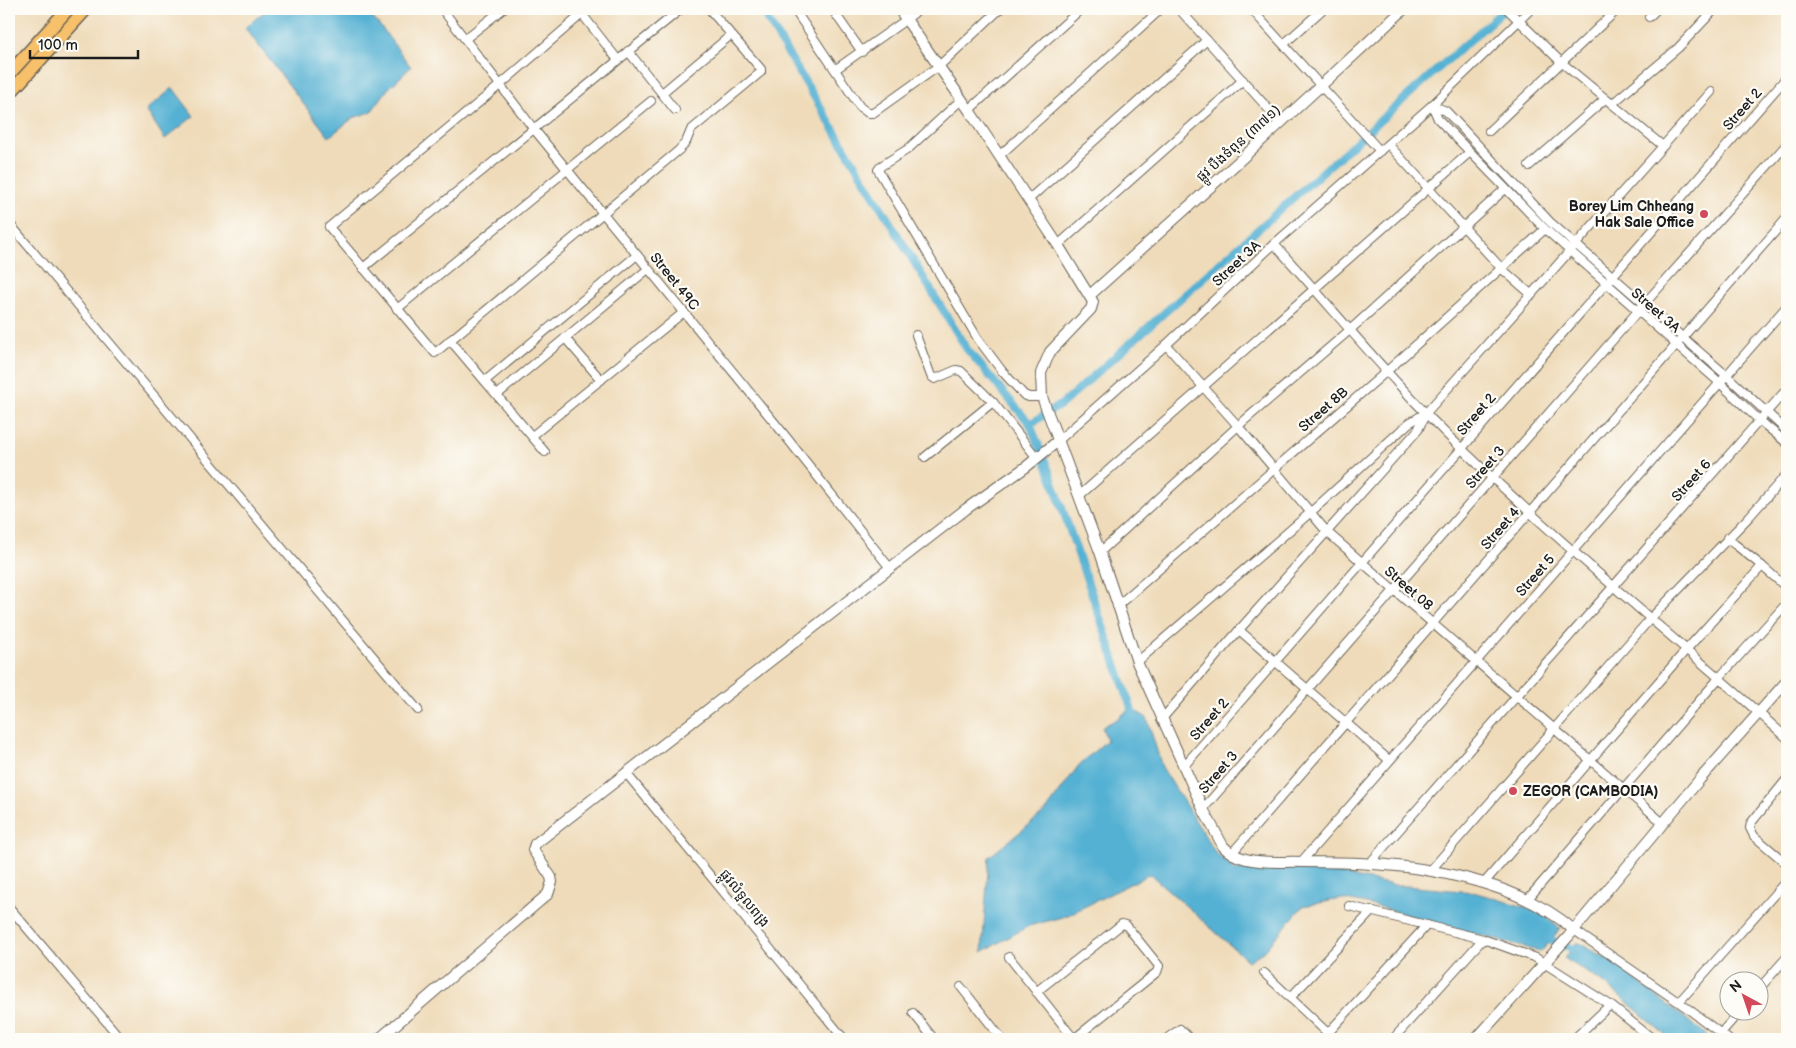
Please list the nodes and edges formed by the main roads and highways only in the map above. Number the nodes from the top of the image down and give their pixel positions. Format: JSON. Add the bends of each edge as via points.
{"nodes":[{"id":1,"x":64,"y":10,"type":"edge"},
{"id":2,"x":83,"y":10,"type":"edge"},
{"id":3,"x":74,"y":22,"type":"junction"},
{"id":4,"x":9,"y":74,"type":"edge"},
{"id":5,"x":9,"y":94,"type":"edge"}],
"edges":[{"from":1,"to":3,"type":"main road"},
{"from":1,"to":4,"type":"main road"},
{"from":2,"to":3,"type":"main road"},
{"from":3,"to":5,"type":"main road"}]}
